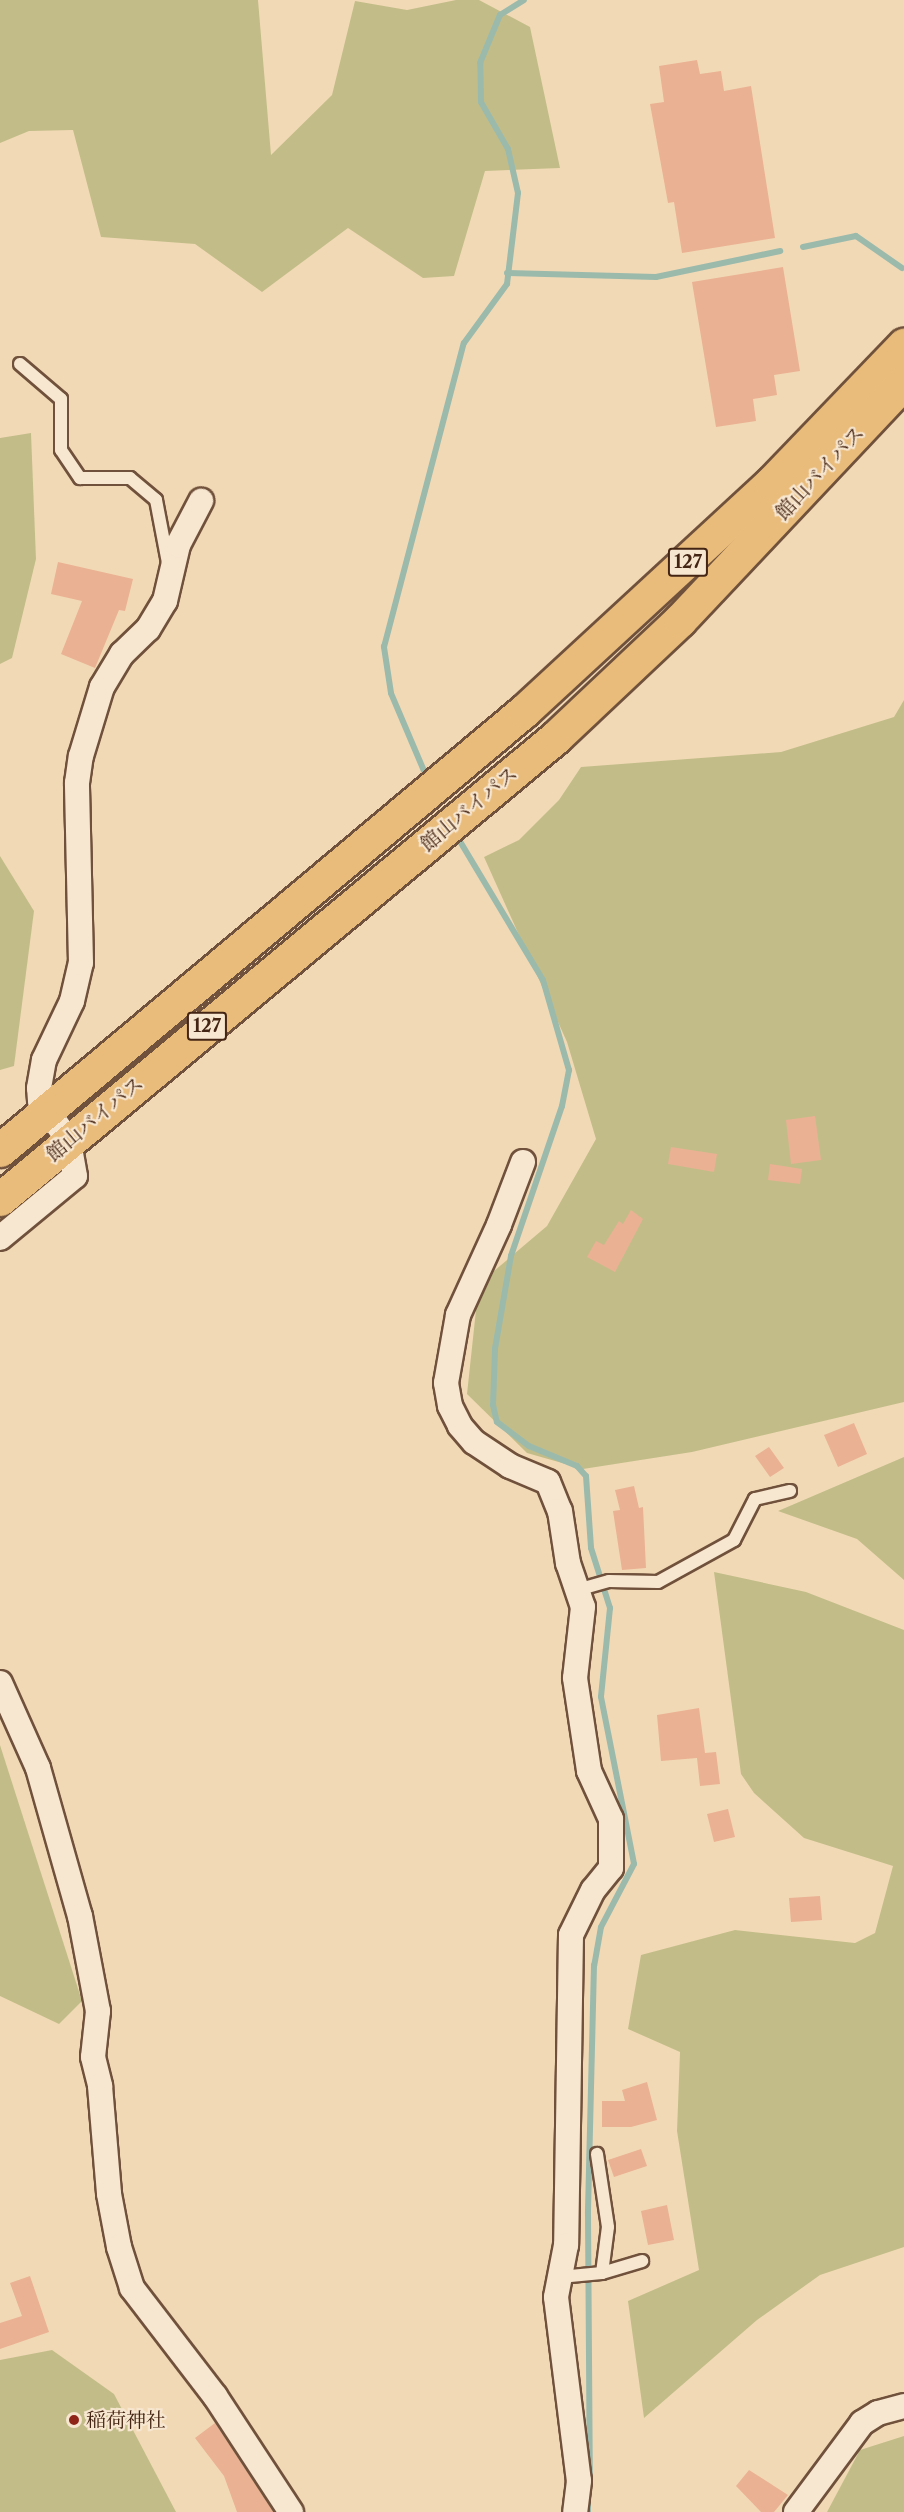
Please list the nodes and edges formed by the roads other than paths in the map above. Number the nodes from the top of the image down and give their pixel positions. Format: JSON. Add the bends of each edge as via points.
{"nodes":[{"id":1,"x":904,"y":345,"type":"edge"},
{"id":2,"x":20,"y":364,"type":"dead end"},
{"id":3,"x":904,"y":382,"type":"edge"},
{"id":4,"x":201,"y":501,"type":"dead end"},
{"id":5,"x":171,"y":579,"type":"junction"},
{"id":6,"x":46,"y":1111,"type":"junction"},
{"id":7,"x":69,"y":1141,"type":"junction"},
{"id":8,"x":0,"y":1150,"type":"edge"},
{"id":9,"x":523,"y":1162,"type":"dead end"},
{"id":10,"x":0,"y":1199,"type":"edge"},
{"id":11,"x":0,"y":1238,"type":"edge"},
{"id":12,"x":790,"y":1491,"type":"dead end"},
{"id":13,"x":583,"y":1589,"type":"junction"},
{"id":14,"x":0,"y":1683,"type":"edge"},
{"id":15,"x":597,"y":2154,"type":"dead end"},
{"id":16,"x":642,"y":2261,"type":"dead end"},
{"id":17,"x":599,"y":2274,"type":"junction"},
{"id":18,"x":567,"y":2277,"type":"junction"},
{"id":19,"x":904,"y":2406,"type":"edge"},
{"id":20,"x":291,"y":2512,"type":"edge"},
{"id":21,"x":575,"y":2512,"type":"edge"},
{"id":22,"x":795,"y":2512,"type":"edge"}],
"edges":[{"from":1,"to":6,"type":"highway","name":"館山バイパス","number":"127","via":[[771,483],[670,580],[460,766]]},
{"from":2,"to":5,"type":"lane","via":[[61,399],[61,450],[80,478],[130,478],[156,500]]},
{"from":3,"to":7,"type":"highway","name":"館山バイパス","number":"127","via":[[680,620],[556,737]]},
{"from":4,"to":5,"type":"street","via":[[178,546]]},
{"from":5,"to":6,"type":"street","via":[[165,601],[148,629],[122,654],[102,687],[81,756],[77,783],[81,963],[72,1001],[44,1060],[39,1088]]},
{"from":6,"to":7,"type":"street"},
{"from":6,"to":8,"type":"highway","name":"館山バイパス","number":"127"},
{"from":7,"to":10,"type":"highway","name":"館山バイパス","number":"127"},
{"from":7,"to":11,"type":"street","via":[[75,1176]]},
{"from":9,"to":13,"type":"street","via":[[458,1315],[446,1383],[450,1406],[474,1442],[510,1466],[548,1482]]},
{"from":12,"to":13,"type":"lane","via":[[755,1499],[734,1540],[658,1582],[609,1581]]},
{"from":13,"to":18,"type":"street","via":[[575,1678],[589,1771],[611,1819],[611,1868],[593,1890],[571,1935]]},
{"from":14,"to":20,"type":"street","via":[[39,1768],[80,1916],[98,2011],[93,2056],[100,2086],[109,2194],[132,2288],[215,2396]]},
{"from":15,"to":17,"type":"lane","via":[[608,2227]]},
{"from":16,"to":17,"type":"lane"},
{"from":17,"to":18,"type":"lane"},
{"from":18,"to":21,"type":"street","via":[[556,2297],[579,2481]]},
{"from":19,"to":22,"type":"street","via":[[878,2413],[862,2423]]}]}
